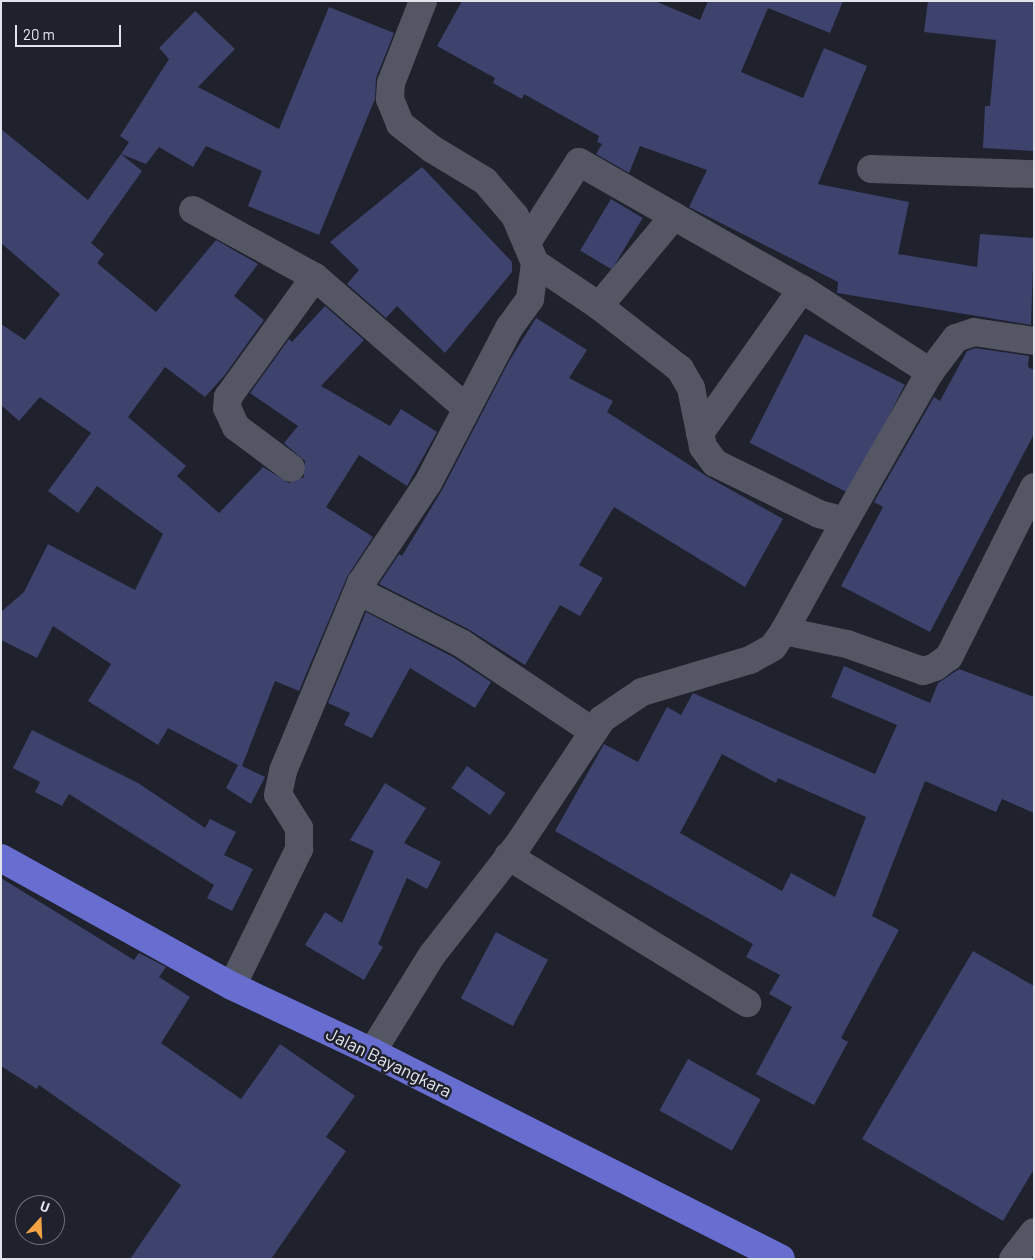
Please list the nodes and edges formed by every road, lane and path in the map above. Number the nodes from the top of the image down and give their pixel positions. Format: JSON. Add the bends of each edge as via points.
{"nodes":[{"id":1,"x":423,"y":1,"type":"edge"},
{"id":2,"x":871,"y":169,"type":"dead end"},
{"id":3,"x":1034,"y":174,"type":"edge"},
{"id":4,"x":193,"y":210,"type":"dead end"},
{"id":5,"x":674,"y":216,"type":"junction"},
{"id":6,"x":532,"y":252,"type":"junction"},
{"id":7,"x":315,"y":278,"type":"junction"},
{"id":8,"x":802,"y":289,"type":"junction"},
{"id":9,"x":599,"y":306,"type":"junction"},
{"id":10,"x":1034,"y":341,"type":"edge"},
{"id":11,"x":930,"y":372,"type":"junction"},
{"id":12,"x":466,"y":408,"type":"junction"},
{"id":13,"x":700,"y":433,"type":"junction"},
{"id":14,"x":291,"y":468,"type":"dead end"},
{"id":15,"x":1034,"y":487,"type":"edge"},
{"id":16,"x":845,"y":521,"type":"junction"},
{"id":17,"x":360,"y":592,"type":"junction"},
{"id":18,"x":784,"y":631,"type":"junction"},
{"id":19,"x":591,"y":730,"type":"junction"},
{"id":20,"x":508,"y":856,"type":"junction"},
{"id":21,"x":1,"y":858,"type":"edge"},
{"id":22,"x":232,"y":986,"type":"junction"},
{"id":23,"x":747,"y":1003,"type":"dead end"},
{"id":24,"x":372,"y":1052,"type":"junction"},
{"id":25,"x":1034,"y":1232,"type":"edge"},
{"id":26,"x":782,"y":1259,"type":"edge"},
{"id":27,"x":1013,"y":1259,"type":"edge"}],
"edges":[{"from":1,"to":6,"type":"street","via":[[391,83],[394,113],[412,136],[485,181],[506,203]]},
{"from":2,"to":3,"type":"street"},
{"from":4,"to":7,"type":"street"},
{"from":5,"to":6,"type":"street","via":[[579,162]]},
{"from":5,"to":8,"type":"street"},
{"from":5,"to":9,"type":"street"},
{"from":6,"to":9,"type":"street"},
{"from":6,"to":12,"type":"street","via":[[530,299],[509,328]]},
{"from":7,"to":12,"type":"street"},
{"from":7,"to":14,"type":"street","via":[[228,397],[227,408],[236,427]]},
{"from":8,"to":11,"type":"street"},
{"from":8,"to":13,"type":"street"},
{"from":9,"to":13,"type":"street","via":[[686,377]]},
{"from":10,"to":11,"type":"street","via":[[964,333]]},
{"from":11,"to":16,"type":"street"},
{"from":12,"to":17,"type":"street","via":[[428,483],[373,562]]},
{"from":13,"to":16,"type":"street","via":[[703,447],[715,463],[819,514]]},
{"from":15,"to":18,"type":"street","via":[[949,656],[936,666],[923,671],[847,644]]},
{"from":16,"to":18,"type":"street"},
{"from":17,"to":19,"type":"street","via":[[460,643]]},
{"from":17,"to":22,"type":"street","via":[[282,771],[278,795],[298,828],[298,849]]},
{"from":18,"to":19,"type":"street","via":[[773,647],[750,660],[642,692]]},
{"from":19,"to":20,"type":"street"},
{"from":20,"to":23,"type":"street"},
{"from":20,"to":24,"type":"street","via":[[432,955]]},
{"from":21,"to":22,"type":"highway","name":"Jalan Bayangkara"},
{"from":22,"to":24,"type":"highway","name":"Jalan Bayangkara"},
{"from":24,"to":26,"type":"highway","name":"Jalan Bayangkara"},
{"from":25,"to":27,"type":"street"}]}
